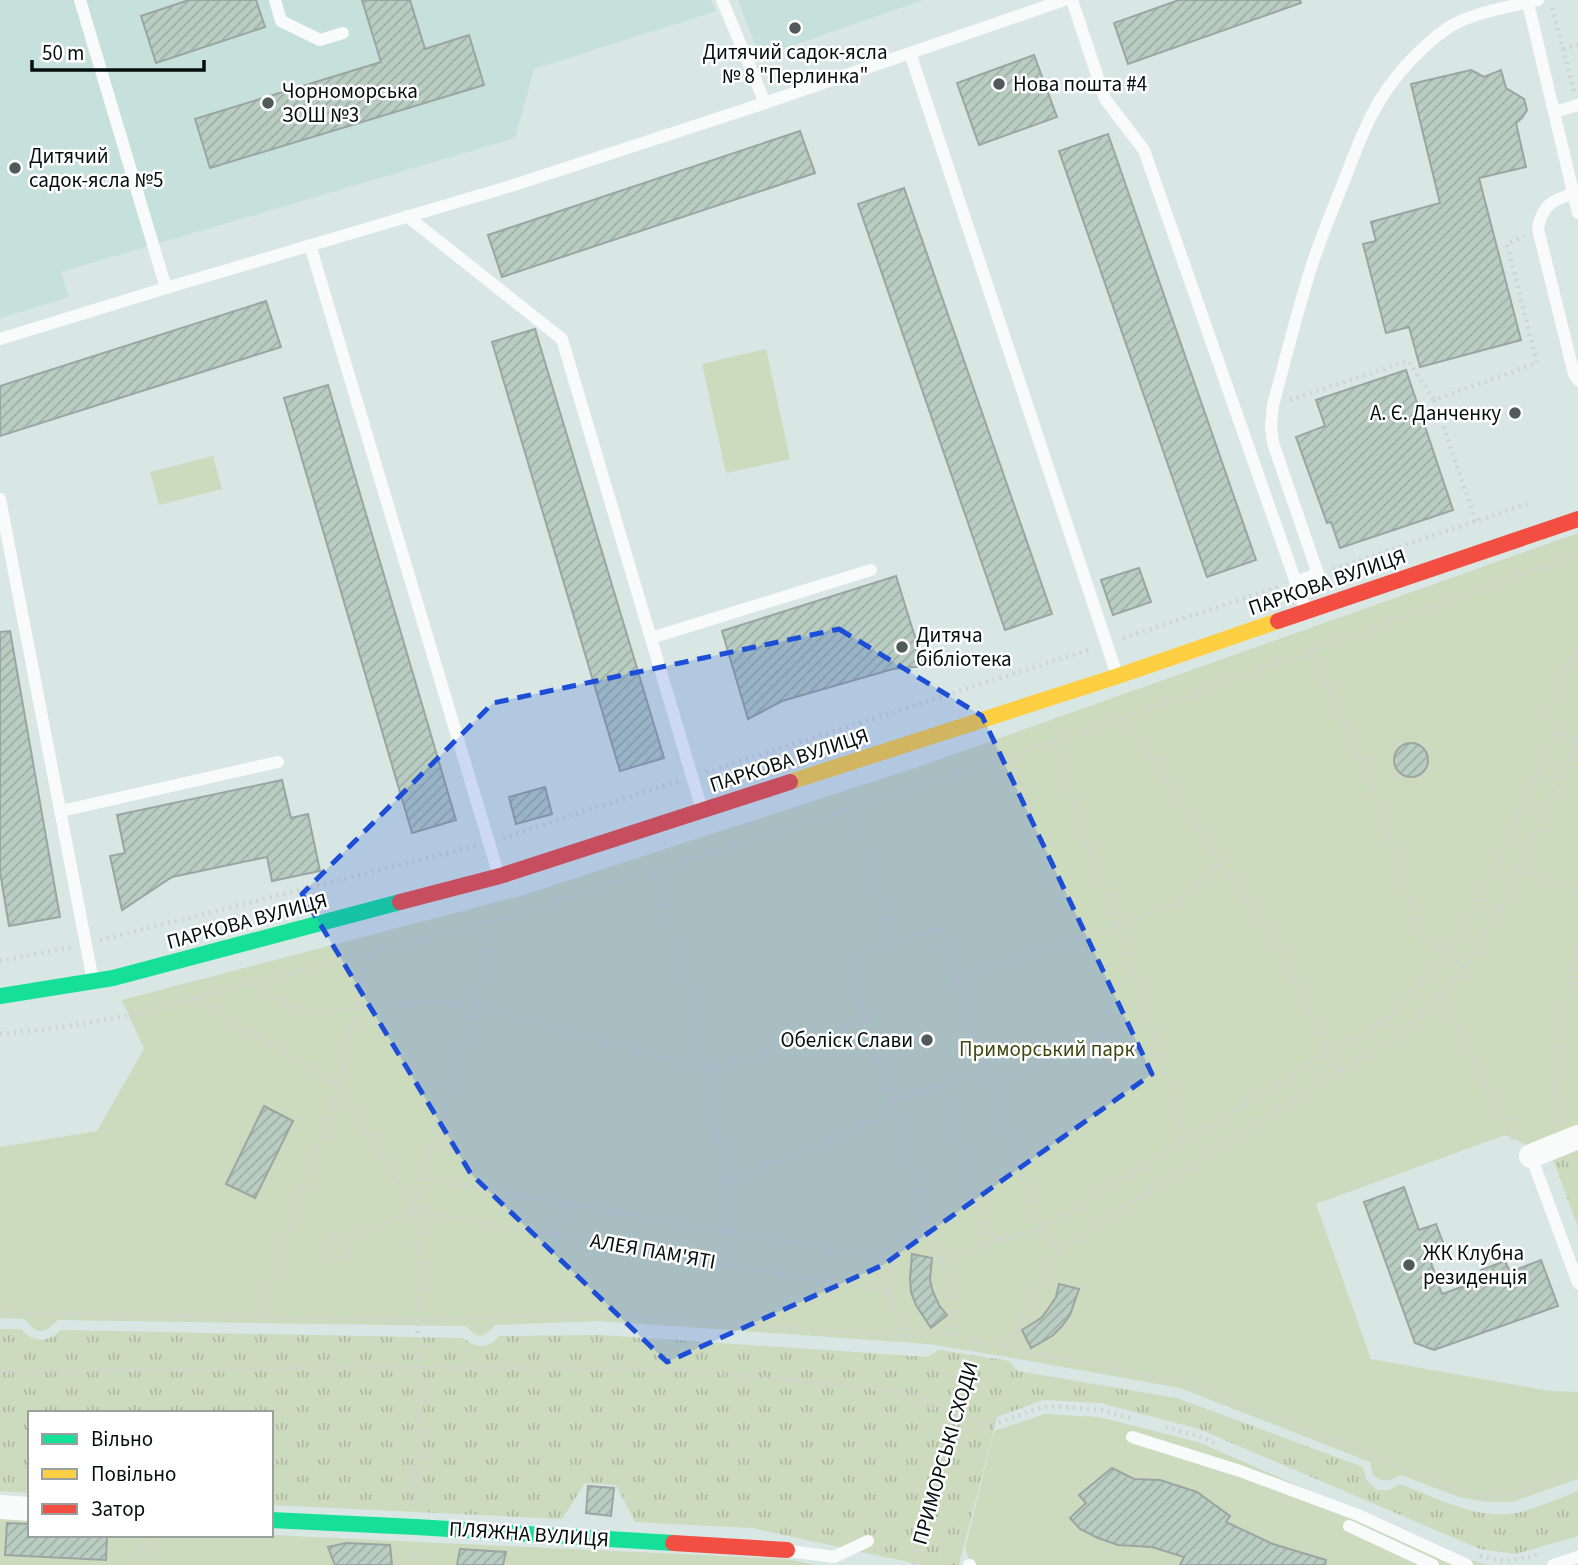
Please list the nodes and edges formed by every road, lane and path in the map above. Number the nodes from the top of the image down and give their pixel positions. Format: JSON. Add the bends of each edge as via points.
{"nodes":[{"id":1,"x":80,"y":0,"type":"edge"},
{"id":2,"x":275,"y":0,"type":"edge"},
{"id":3,"x":722,"y":0,"type":"edge"},
{"id":4,"x":1064,"y":0,"type":"edge"},
{"id":5,"x":1072,"y":0,"type":"edge"},
{"id":6,"x":1550,"y":0,"type":"edge"},
{"id":7,"x":1533,"y":1,"type":"edge"},
{"id":8,"x":343,"y":33,"type":"dead end"},
{"id":9,"x":1578,"y":45,"type":"edge"},
{"id":10,"x":1563,"y":49,"type":"junction"},
{"id":11,"x":910,"y":52,"type":"junction"},
{"id":12,"x":765,"y":103,"type":"junction"},
{"id":13,"x":1578,"y":105,"type":"edge"},
{"id":14,"x":1554,"y":112,"type":"junction"},
{"id":15,"x":1576,"y":193,"type":"edge"},
{"id":16,"x":1578,"y":213,"type":"edge"},
{"id":17,"x":407,"y":216,"type":"junction"},
{"id":18,"x":1538,"y":229,"type":"junction"},
{"id":19,"x":310,"y":245,"type":"junction"},
{"id":20,"x":166,"y":288,"type":"junction"},
{"id":21,"x":0,"y":339,"type":"edge"},
{"id":22,"x":1578,"y":380,"type":"edge"},
{"id":23,"x":1433,"y":400,"type":"junction"},
{"id":24,"x":1273,"y":405,"type":"junction"},
{"id":25,"x":1,"y":499,"type":"edge"},
{"id":26,"x":1527,"y":504,"type":"dead end"},
{"id":27,"x":1578,"y":519,"type":"edge"},
{"id":28,"x":1476,"y":521,"type":"junction"},
{"id":29,"x":1578,"y":554,"type":"edge"},
{"id":30,"x":871,"y":570,"type":"dead end"},
{"id":31,"x":1318,"y":574,"type":"junction"},
{"id":32,"x":1295,"y":582,"type":"junction"},
{"id":33,"x":1306,"y":612,"type":"junction"},
{"id":34,"x":651,"y":638,"type":"junction"},
{"id":35,"x":1107,"y":644,"type":"junction"},
{"id":36,"x":1578,"y":646,"type":"edge"},
{"id":37,"x":1312,"y":649,"type":"junction"},
{"id":38,"x":1118,"y":676,"type":"junction"},
{"id":39,"x":1124,"y":718,"type":"junction"},
{"id":40,"x":1558,"y":732,"type":"junction"},
{"id":41,"x":827,"y":733,"type":"junction"},
{"id":42,"x":1054,"y":741,"type":"junction"},
{"id":43,"x":1578,"y":743,"type":"edge"},
{"id":44,"x":1011,"y":755,"type":"junction"},
{"id":45,"x":278,"y":762,"type":"dead end"},
{"id":46,"x":838,"y":766,"type":"junction"},
{"id":47,"x":692,"y":777,"type":"junction"},
{"id":48,"x":852,"y":808,"type":"junction"},
{"id":49,"x":702,"y":810,"type":"junction"},
{"id":50,"x":61,"y":811,"type":"junction"},
{"id":51,"x":1032,"y":811,"type":"dead end"},
{"id":52,"x":489,"y":843,"type":"junction"},
{"id":53,"x":1222,"y":862,"type":"junction"},
{"id":54,"x":1497,"y":862,"type":"junction"},
{"id":55,"x":1519,"y":870,"type":"junction"},
{"id":56,"x":654,"y":871,"type":"junction"},
{"id":57,"x":499,"y":876,"type":"junction"},
{"id":58,"x":1578,"y":890,"type":"edge"},
{"id":59,"x":1479,"y":900,"type":"junction"},
{"id":60,"x":1500,"y":910,"type":"junction"},
{"id":61,"x":492,"y":921,"type":"junction"},
{"id":62,"x":1116,"y":925,"type":"junction"},
{"id":63,"x":895,"y":942,"type":"junction"},
{"id":64,"x":1578,"y":942,"type":"edge"},
{"id":65,"x":86,"y":943,"type":"junction"},
{"id":66,"x":370,"y":953,"type":"junction"},
{"id":67,"x":1448,"y":954,"type":"junction"},
{"id":68,"x":0,"y":961,"type":"edge"},
{"id":69,"x":1466,"y":967,"type":"junction"},
{"id":70,"x":957,"y":979,"type":"junction"},
{"id":71,"x":93,"y":981,"type":"junction"},
{"id":72,"x":253,"y":984,"type":"junction"},
{"id":73,"x":1441,"y":993,"type":"junction"},
{"id":74,"x":0,"y":996,"type":"edge"},
{"id":75,"x":196,"y":998,"type":"junction"},
{"id":76,"x":475,"y":1005,"type":"junction"},
{"id":77,"x":357,"y":1009,"type":"junction"},
{"id":78,"x":1149,"y":1018,"type":"junction"},
{"id":79,"x":1386,"y":1019,"type":"junction"},
{"id":80,"x":867,"y":1020,"type":"junction"},
{"id":81,"x":0,"y":1034,"type":"edge"},
{"id":82,"x":1402,"y":1034,"type":"junction"},
{"id":83,"x":1327,"y":1053,"type":"junction"},
{"id":84,"x":987,"y":1069,"type":"junction"},
{"id":85,"x":707,"y":1070,"type":"junction"},
{"id":86,"x":1337,"y":1072,"type":"junction"},
{"id":87,"x":940,"y":1085,"type":"junction"},
{"id":88,"x":992,"y":1085,"type":"junction"},
{"id":89,"x":339,"y":1086,"type":"junction"},
{"id":90,"x":892,"y":1102,"type":"junction"},
{"id":91,"x":895,"y":1112,"type":"junction"},
{"id":92,"x":1185,"y":1140,"type":"junction"},
{"id":93,"x":1571,"y":1140,"type":"edge"},
{"id":94,"x":1531,"y":1156,"type":"junction"},
{"id":95,"x":422,"y":1178,"type":"junction"},
{"id":96,"x":726,"y":1182,"type":"junction"},
{"id":97,"x":564,"y":1202,"type":"junction"},
{"id":98,"x":416,"y":1211,"type":"junction"},
{"id":99,"x":983,"y":1222,"type":"junction"},
{"id":100,"x":1039,"y":1229,"type":"junction"},
{"id":101,"x":724,"y":1231,"type":"junction"},
{"id":102,"x":933,"y":1234,"type":"junction"},
{"id":103,"x":557,"y":1235,"type":"junction"},
{"id":104,"x":346,"y":1239,"type":"junction"},
{"id":105,"x":1000,"y":1241,"type":"junction"},
{"id":106,"x":982,"y":1247,"type":"junction"},
{"id":107,"x":1059,"y":1249,"type":"junction"},
{"id":108,"x":941,"y":1259,"type":"junction"},
{"id":109,"x":893,"y":1260,"type":"junction"},
{"id":110,"x":718,"y":1261,"type":"junction"},
{"id":111,"x":1578,"y":1283,"type":"edge"},
{"id":112,"x":889,"y":1292,"type":"junction"},
{"id":113,"x":0,"y":1313,"type":"edge"},
{"id":114,"x":257,"y":1317,"type":"junction"},
{"id":115,"x":418,"y":1320,"type":"junction"},
{"id":116,"x":950,"y":1333,"type":"junction"},
{"id":117,"x":907,"y":1337,"type":"junction"},
{"id":118,"x":978,"y":1340,"type":"junction"},
{"id":119,"x":1007,"y":1348,"type":"junction"},
{"id":120,"x":418,"y":1367,"type":"junction"},
{"id":121,"x":0,"y":1372,"type":"edge"},
{"id":122,"x":956,"y":1416,"type":"junction"},
{"id":123,"x":1137,"y":1419,"type":"dead end"},
{"id":124,"x":1162,"y":1426,"type":"dead end"},
{"id":125,"x":1132,"y":1437,"type":"dead end"},
{"id":126,"x":1223,"y":1446,"type":"dead end"},
{"id":127,"x":1578,"y":1472,"type":"edge"},
{"id":128,"x":0,"y":1507,"type":"edge"},
{"id":129,"x":28,"y":1509,"type":"edge"},
{"id":130,"x":273,"y":1520,"type":"edge"},
{"id":131,"x":1349,"y":1526,"type":"dead end"},
{"id":132,"x":416,"y":1527,"type":"junction"},
{"id":133,"x":145,"y":1537,"type":"edge"},
{"id":134,"x":869,"y":1541,"type":"dead end"},
{"id":135,"x":787,"y":1550,"type":"joint"},
{"id":136,"x":1541,"y":1554,"type":"dead end"},
{"id":137,"x":1578,"y":1558,"type":"edge"},
{"id":138,"x":1469,"y":1559,"type":"edge"},
{"id":139,"x":143,"y":1565,"type":"edge"},
{"id":140,"x":913,"y":1565,"type":"edge"},
{"id":141,"x":1433,"y":1565,"type":"edge"},
{"id":142,"x":1553,"y":1565,"type":"edge"},
{"id":143,"x":1573,"y":1565,"type":"edge"}],
"edges":[{"from":1,"to":20,"type":"lane"},
{"from":2,"to":8,"type":"lane","via":[[281,21],[320,40]]},
{"from":3,"to":12,"type":"lane"},
{"from":4,"to":11,"type":"lane"},
{"from":5,"to":32,"type":"lane","via":[[1105,99],[1144,150]]},
{"from":6,"to":10,"type":"path"},
{"from":7,"to":14,"type":"lane"},
{"from":7,"to":24,"type":"lane","via":[[1452,25],[1421,49],[1381,96],[1309,272]]},
{"from":9,"to":10,"type":"path"},
{"from":10,"to":13,"type":"path"},
{"from":11,"to":12,"type":"lane"},
{"from":11,"to":35,"type":"lane"},
{"from":12,"to":17,"type":"lane"},
{"from":13,"to":14,"type":"lane"},
{"from":14,"to":15,"type":"lane"},
{"from":15,"to":16,"type":"lane"},
{"from":15,"to":18,"type":"lane","via":[[1546,206]]},
{"from":17,"to":19,"type":"lane"},
{"from":17,"to":34,"type":"lane","via":[[562,339]]},
{"from":18,"to":22,"type":"lane"},
{"from":18,"to":23,"type":"path","via":[[1507,244],[1537,363]]},
{"from":19,"to":20,"type":"lane"},
{"from":19,"to":52,"type":"lane"},
{"from":20,"to":21,"type":"lane"},
{"from":23,"to":24,"type":"path","via":[[1408,361]]},
{"from":23,"to":28,"type":"path"},
{"from":24,"to":31,"type":"lane","via":[[1273,443]]},
{"from":25,"to":50,"type":"lane"},
{"from":26,"to":28,"type":"path"},
{"from":27,"to":33,"type":"street","name":"ПАРКОВА ВУЛИЦЯ"},
{"from":28,"to":31,"type":"path"},
{"from":29,"to":37,"type":"path"},
{"from":30,"to":34,"type":"lane"},
{"from":31,"to":32,"type":"lane"},
{"from":32,"to":33,"type":"lane"},
{"from":32,"to":35,"type":"path"},
{"from":33,"to":38,"type":"street","name":"ПАРКОВА ВУЛИЦЯ"},
{"from":34,"to":47,"type":"lane"},
{"from":35,"to":38,"type":"lane"},
{"from":35,"to":41,"type":"path"},
{"from":36,"to":40,"type":"path","via":[[1548,711]]},
{"from":37,"to":39,"type":"path"},
{"from":37,"to":67,"type":"path","via":[[1366,768],[1422,935]]},
{"from":38,"to":46,"type":"street","name":"ПАРКОВА ВУЛИЦЯ"},
{"from":39,"to":42,"type":"path"},
{"from":39,"to":53,"type":"path"},
{"from":40,"to":43,"type":"path"},
{"from":40,"to":54,"type":"path"},
{"from":41,"to":46,"type":"path"},
{"from":41,"to":47,"type":"path"},
{"from":42,"to":44,"type":"path"},
{"from":42,"to":62,"type":"path"},
{"from":43,"to":55,"type":"path"},
{"from":44,"to":48,"type":"path"},
{"from":44,"to":51,"type":"path"},
{"from":45,"to":50,"type":"lane"},
{"from":46,"to":48,"type":"path"},
{"from":46,"to":49,"type":"street","name":"ПАРКОВА ВУЛИЦЯ"},
{"from":47,"to":49,"type":"lane"},
{"from":47,"to":52,"type":"path"},
{"from":48,"to":56,"type":"path"},
{"from":48,"to":63,"type":"path"},
{"from":49,"to":57,"type":"street","name":"ПАРКОВА ВУЛИЦЯ"},
{"from":50,"to":65,"type":"lane"},
{"from":52,"to":57,"type":"lane"},
{"from":52,"to":65,"type":"path"},
{"from":53,"to":62,"type":"path","via":[[1177,904]]},
{"from":53,"to":83,"type":"path","via":[[1275,940]]},
{"from":54,"to":55,"type":"path"},
{"from":54,"to":59,"type":"path"},
{"from":55,"to":58,"type":"path"},
{"from":55,"to":60,"type":"path"},
{"from":56,"to":61,"type":"path"},
{"from":56,"to":85,"type":"path"},
{"from":57,"to":71,"type":"street","name":"ПАРКОВА ВУЛИЦЯ"},
{"from":59,"to":60,"type":"path"},
{"from":59,"to":67,"type":"path"},
{"from":60,"to":69,"type":"path"},
{"from":61,"to":66,"type":"path"},
{"from":61,"to":76,"type":"path"},
{"from":62,"to":70,"type":"path"},
{"from":62,"to":78,"type":"path"},
{"from":63,"to":70,"type":"path","via":[[940,928]]},
{"from":63,"to":80,"type":"path","via":[[848,957]]},
{"from":64,"to":93,"type":"path","via":[[1560,1035],[1553,1109]]},
{"from":65,"to":68,"type":"path"},
{"from":65,"to":71,"type":"lane"},
{"from":66,"to":72,"type":"path"},
{"from":66,"to":77,"type":"path"},
{"from":67,"to":69,"type":"path"},
{"from":67,"to":79,"type":"path"},
{"from":69,"to":73,"type":"path"},
{"from":70,"to":84,"type":"path"},
{"from":71,"to":74,"type":"street","name":"ПАРКОВА ВУЛИЦЯ"},
{"from":72,"to":75,"type":"path"},
{"from":72,"to":77,"type":"path","via":[[288,1006],[317,1013]]},
{"from":73,"to":82,"type":"path"},
{"from":73,"to":94,"type":"path","via":[[1516,1145]]},
{"from":75,"to":81,"type":"path","via":[[135,1014]]},
{"from":75,"to":89,"type":"path"},
{"from":76,"to":77,"type":"path","via":[[399,1003]]},
{"from":76,"to":85,"type":"path"},
{"from":76,"to":95,"type":"path"},
{"from":77,"to":89,"type":"path"},
{"from":78,"to":88,"type":"path"},
{"from":78,"to":92,"type":"path"},
{"from":79,"to":82,"type":"path"},
{"from":79,"to":83,"type":"path"},
{"from":80,"to":85,"type":"path"},
{"from":80,"to":90,"type":"path"},
{"from":82,"to":86,"type":"path"},
{"from":83,"to":86,"type":"path"},
{"from":83,"to":92,"type":"path"},
{"from":84,"to":87,"type":"path"},
{"from":84,"to":88,"type":"path"},
{"from":85,"to":96,"type":"path"},
{"from":86,"to":107,"type":"path"},
{"from":87,"to":90,"type":"path"},
{"from":87,"to":99,"type":"path"},
{"from":88,"to":100,"type":"path"},
{"from":89,"to":98,"type":"path"},
{"from":89,"to":114,"type":"path"},
{"from":90,"to":91,"type":"path"},
{"from":91,"to":96,"type":"path"},
{"from":91,"to":102,"type":"path"},
{"from":92,"to":100,"type":"path"},
{"from":93,"to":94,"type":"street"},
{"from":94,"to":111,"type":"lane"},
{"from":95,"to":97,"type":"path","name":"АЛЕЯ ПАМ'ЯТІ"},
{"from":95,"to":98,"type":"path"},
{"from":96,"to":101,"type":"path"},
{"from":97,"to":101,"type":"path","name":"АЛЕЯ ПАМ'ЯТІ"},
{"from":97,"to":103,"type":"path"},
{"from":98,"to":103,"type":"path","name":"АЛЕЯ ПАМ'ЯТІ"},
{"from":98,"to":104,"type":"path"},
{"from":98,"to":115,"type":"path"},
{"from":99,"to":105,"type":"path"},
{"from":99,"to":106,"type":"path"},
{"from":100,"to":105,"type":"path"},
{"from":100,"to":107,"type":"path"},
{"from":101,"to":109,"type":"path","name":"АЛЕЯ ПАМ'ЯТІ"},
{"from":101,"to":110,"type":"path"},
{"from":102,"to":108,"type":"path"},
{"from":102,"to":109,"type":"path","via":[[911,1240]]},
{"from":103,"to":110,"type":"path","name":"АЛЕЯ ПАМ'ЯТІ"},
{"from":104,"to":104,"type":"path","via":[[349,1248],[342,1259],[326,1257],[322,1245],[327,1237],[339,1234]]},
{"from":105,"to":106,"type":"path"},
{"from":106,"to":108,"type":"path"},
{"from":107,"to":119,"type":"path"},
{"from":108,"to":116,"type":"path","via":[[953,1303]]},
{"from":109,"to":112,"type":"path"},
{"from":110,"to":112,"type":"path","name":"АЛЕЯ ПАМ'ЯТІ"},
{"from":112,"to":117,"type":"path"},
{"from":113,"to":114,"type":"path"},
{"from":114,"to":115,"type":"path"},
{"from":115,"to":117,"type":"path","via":[[596,1314]]},
{"from":115,"to":120,"type":"path"},
{"from":116,"to":117,"type":"path"},
{"from":116,"to":118,"type":"path"},
{"from":118,"to":119,"type":"path"},
{"from":118,"to":122,"type":"path","name":"ПРИМОРСЬКІ СХОДИ"},
{"from":119,"to":127,"type":"path","via":[[1176,1381],[1457,1490],[1511,1496]]},
{"from":120,"to":121,"type":"path"},
{"from":120,"to":122,"type":"path","via":[[691,1370],[910,1392],[933,1409]]},
{"from":120,"to":132,"type":"path"},
{"from":122,"to":123,"type":"path","via":[[993,1424],[1049,1406],[1101,1409]]},
{"from":122,"to":140,"type":"path","name":"ПРИМОРСЬКІ СХОДИ"},
{"from":124,"to":126,"type":"path"},
{"from":125,"to":138,"type":"lane","via":[[1240,1471]]},
{"from":128,"to":129,"type":"street"},
{"from":130,"to":132,"type":"street","name":"ПЛЯЖНА ВУЛИЦЯ"},
{"from":131,"to":141,"type":"lane"},
{"from":132,"to":135,"type":"street","name":"ПЛЯЖНА ВУЛИЦЯ"},
{"from":133,"to":139,"type":"path"},
{"from":134,"to":135,"type":"lane","via":[[834,1557]]},
{"from":136,"to":138,"type":"path","via":[[1517,1561]]},
{"from":137,"to":142,"type":"lane"},
{"from":137,"to":143,"type":"lane"}]}
